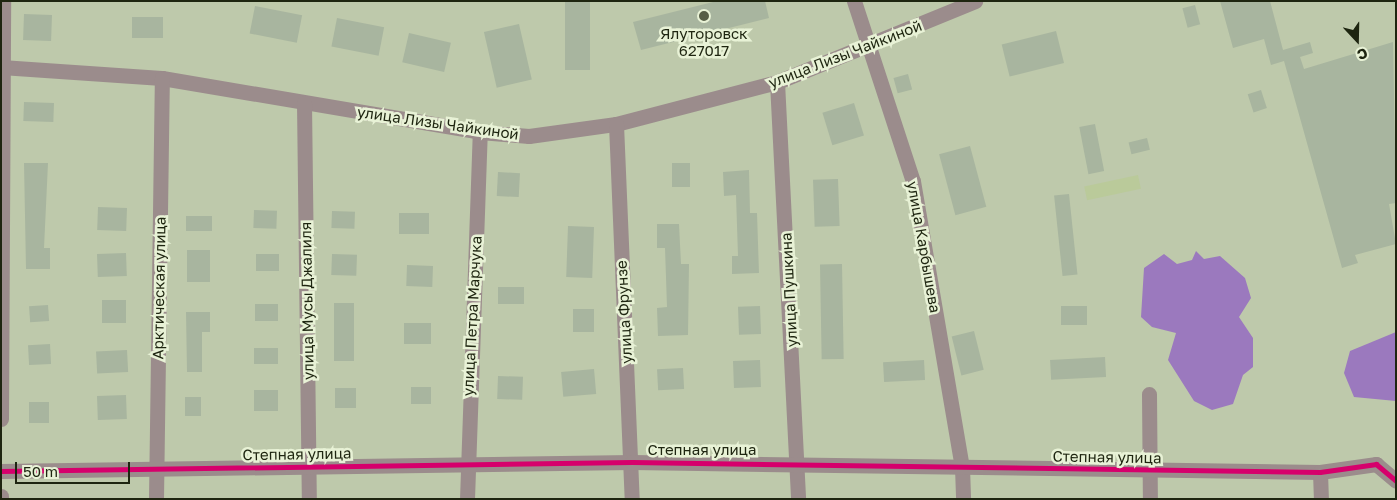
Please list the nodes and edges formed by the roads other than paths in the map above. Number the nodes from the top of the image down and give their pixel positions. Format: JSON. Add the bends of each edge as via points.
{"nodes":[{"id":1,"x":2,"y":1,"type":"edge"},
{"id":2,"x":854,"y":1,"type":"edge"},
{"id":3,"x":975,"y":1,"type":"edge"},
{"id":4,"x":866,"y":47,"type":"junction"},
{"id":5,"x":3,"y":67,"type":"edge"},
{"id":6,"x":162,"y":78,"type":"junction"},
{"id":7,"x":777,"y":82,"type":"junction"},
{"id":8,"x":304,"y":103,"type":"junction"},
{"id":9,"x":616,"y":124,"type":"junction"},
{"id":10,"x":480,"y":132,"type":"junction"},
{"id":11,"x":1149,"y":394,"type":"dead end"},
{"id":12,"x":1,"y":419,"type":"edge"},
{"id":13,"x":632,"y":462,"type":"junction"},
{"id":14,"x":798,"y":463,"type":"junction"},
{"id":15,"x":465,"y":466,"type":"junction"},
{"id":16,"x":309,"y":467,"type":"junction"},
{"id":17,"x":156,"y":468,"type":"junction"},
{"id":18,"x":962,"y":468,"type":"junction"},
{"id":19,"x":1149,"y":470,"type":"junction"},
{"id":20,"x":1,"y":471,"type":"edge"},
{"id":21,"x":1320,"y":472,"type":"junction"},
{"id":22,"x":1396,"y":481,"type":"edge"},
{"id":23,"x":156,"y":499,"type":"edge"},
{"id":24,"x":309,"y":499,"type":"edge"},
{"id":25,"x":467,"y":499,"type":"edge"},
{"id":26,"x":632,"y":499,"type":"edge"},
{"id":27,"x":798,"y":499,"type":"edge"},
{"id":28,"x":963,"y":499,"type":"edge"},
{"id":29,"x":1150,"y":499,"type":"edge"},
{"id":30,"x":1321,"y":499,"type":"edge"}],
"edges":[{"from":1,"to":5,"type":"street"},
{"from":2,"to":4,"type":"street","name":"улица Карбышева"},
{"from":3,"to":4,"type":"street","name":"улица Лизы Чайкиной"},
{"from":4,"to":7,"type":"street","name":"улица Лизы Чайкиной"},
{"from":4,"to":18,"type":"street","name":"улица Карбышева","via":[[913,181]]},
{"from":5,"to":6,"type":"street","name":"улица Лизы Чайкиной"},
{"from":5,"to":12,"type":"street"},
{"from":6,"to":8,"type":"street","name":"улица Лизы Чайкиной"},
{"from":6,"to":17,"type":"street","name":"Арктическая улица"},
{"from":7,"to":9,"type":"street","name":"улица Лизы Чайкиной"},
{"from":7,"to":14,"type":"street","name":"улица Пушкина"},
{"from":8,"to":10,"type":"street","name":"улица Лизы Чайкиной"},
{"from":8,"to":16,"type":"street","name":"улица Мусы Джалиля"},
{"from":9,"to":10,"type":"street","name":"улица Лизы Чайкиной","via":[[530,136]]},
{"from":9,"to":13,"type":"street","name":"улица Фрунзе"},
{"from":10,"to":15,"type":"street","name":"улица Петра Марчука"},
{"from":11,"to":19,"type":"street"},
{"from":13,"to":14,"type":"street","name":"Степная улица"},
{"from":13,"to":15,"type":"street","name":"Степная улица"},
{"from":13,"to":26,"type":"street","name":"улица Фрунзе"},
{"from":14,"to":18,"type":"street","name":"Степная улица"},
{"from":14,"to":27,"type":"street","name":"улица Пушкина"},
{"from":15,"to":16,"type":"street","name":"Степная улица"},
{"from":15,"to":25,"type":"street","name":"улица Петра Марчука"},
{"from":16,"to":17,"type":"street","name":"Степная улица"},
{"from":16,"to":24,"type":"street","name":"улица Мусы Джалиля"},
{"from":17,"to":20,"type":"street","name":"Степная улица"},
{"from":17,"to":23,"type":"street","name":"Арктическая улица"},
{"from":18,"to":19,"type":"street","name":"Степная улица"},
{"from":18,"to":28,"type":"street","name":"улица Карбышева"},
{"from":19,"to":21,"type":"street","name":"Степная улица"},
{"from":19,"to":29,"type":"street"},
{"from":21,"to":22,"type":"street","name":"Степная улица","via":[[1376,464]]},
{"from":21,"to":30,"type":"street"}]}
